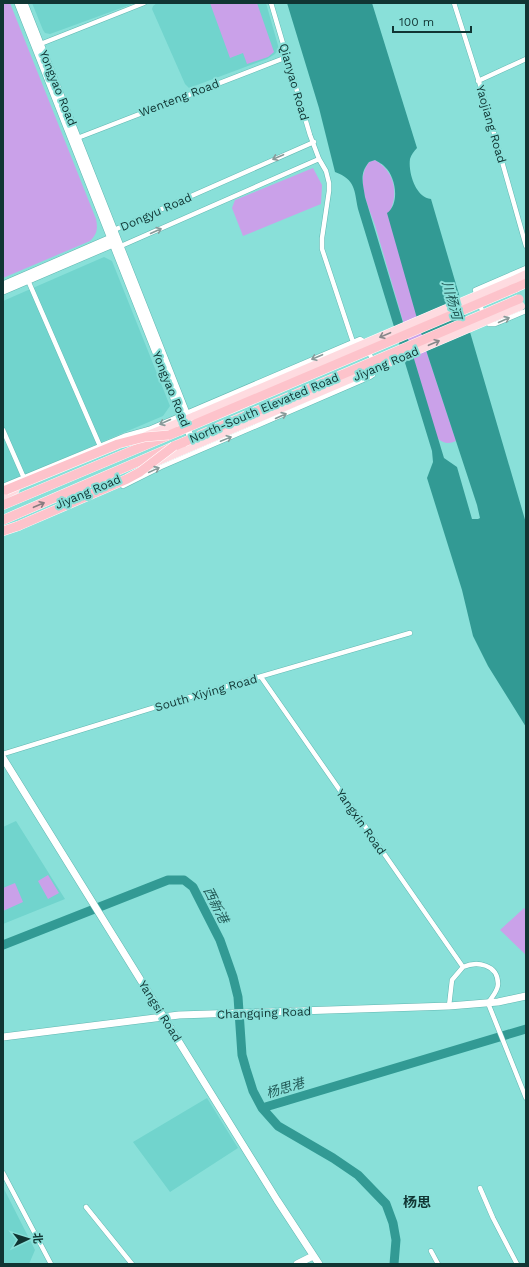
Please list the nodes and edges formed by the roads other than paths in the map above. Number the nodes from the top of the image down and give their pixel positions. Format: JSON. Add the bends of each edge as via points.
{"nodes":[{"id":1,"x":18,"y":3,"type":"edge"},
{"id":2,"x":24,"y":3,"type":"edge"},
{"id":3,"x":144,"y":3,"type":"edge"},
{"id":4,"x":272,"y":3,"type":"edge"},
{"id":5,"x":454,"y":3,"type":"edge"},
{"id":6,"x":38,"y":45,"type":"junction"},
{"id":7,"x":287,"y":56,"type":"junction"},
{"id":8,"x":526,"y":59,"type":"edge"},
{"id":9,"x":478,"y":81,"type":"junction"},
{"id":10,"x":75,"y":139,"type":"junction"},
{"id":11,"x":314,"y":142,"type":"junction"},
{"id":12,"x":319,"y":159,"type":"junction"},
{"id":13,"x":114,"y":230,"type":"junction"},
{"id":14,"x":112,"y":241,"type":"junction"},
{"id":15,"x":121,"y":246,"type":"junction"},
{"id":16,"x":526,"y":246,"type":"edge"},
{"id":17,"x":526,"y":268,"type":"edge"},
{"id":18,"x":526,"y":274,"type":"edge"},
{"id":19,"x":27,"y":278,"type":"junction"},
{"id":20,"x":526,"y":283,"type":"edge"},
{"id":21,"x":3,"y":285,"type":"edge"},
{"id":22,"x":3,"y":292,"type":"edge"},
{"id":23,"x":526,"y":296,"type":"edge"},
{"id":24,"x":526,"y":304,"type":"edge"},
{"id":25,"x":526,"y":310,"type":"edge"},
{"id":26,"x":353,"y":342,"type":"junction"},
{"id":27,"x":187,"y":417,"type":"junction"},
{"id":28,"x":3,"y":430,"type":"edge"},
{"id":29,"x":169,"y":435,"type":"junction"},
{"id":30,"x":195,"y":445,"type":"junction"},
{"id":31,"x":100,"y":446,"type":"junction"},
{"id":32,"x":174,"y":446,"type":"junction"},
{"id":33,"x":24,"y":478,"type":"junction"},
{"id":34,"x":4,"y":491,"type":"edge"},
{"id":35,"x":3,"y":505,"type":"edge"},
{"id":36,"x":3,"y":520,"type":"edge"},
{"id":37,"x":3,"y":530,"type":"edge"},
{"id":38,"x":3,"y":534,"type":"edge"},
{"id":39,"x":410,"y":633,"type":"dead end"},
{"id":40,"x":261,"y":678,"type":"junction"},
{"id":41,"x":3,"y":754,"type":"edge"},
{"id":42,"x":3,"y":758,"type":"edge"},
{"id":43,"x":462,"y":966,"type":"junction"},
{"id":44,"x":526,"y":996,"type":"edge"},
{"id":45,"x":488,"y":1003,"type":"junction"},
{"id":46,"x":449,"y":1006,"type":"junction"},
{"id":47,"x":164,"y":1017,"type":"junction"},
{"id":48,"x":3,"y":1037,"type":"edge"},
{"id":49,"x":526,"y":1098,"type":"edge"},
{"id":50,"x":3,"y":1173,"type":"edge"},
{"id":51,"x":480,"y":1188,"type":"dead end"},
{"id":52,"x":86,"y":1207,"type":"dead end"},
{"id":53,"x":431,"y":1251,"type":"dead end"},
{"id":54,"x":313,"y":1256,"type":"junction"},
{"id":55,"x":51,"y":1264,"type":"edge"},
{"id":56,"x":132,"y":1264,"type":"edge"},
{"id":57,"x":297,"y":1264,"type":"edge"},
{"id":58,"x":319,"y":1264,"type":"edge"},
{"id":59,"x":438,"y":1264,"type":"edge"},
{"id":60,"x":517,"y":1264,"type":"edge"}],
"edges":[{"from":1,"to":6,"type":"street","name":"Yongyao Road"},
{"from":2,"to":6,"type":"street","name":"Yongyao Road"},
{"from":3,"to":6,"type":"street"},
{"from":4,"to":7,"type":"street","name":"Qianyao Road"},
{"from":5,"to":9,"type":"street","name":"Yaojiang Road"},
{"from":6,"to":10,"type":"street","name":"Yongyao Road"},
{"from":7,"to":10,"type":"street","name":"Wenteng Road"},
{"from":7,"to":11,"type":"street","name":"Qianyao Road"},
{"from":8,"to":9,"type":"street"},
{"from":9,"to":16,"type":"street","name":"Yaojiang Road"},
{"from":10,"to":13,"type":"street","name":"Yongyao Road"},
{"from":10,"to":14,"type":"street","name":"Yongyao Road"},
{"from":11,"to":12,"type":"street","name":"Qianyao Road"},
{"from":11,"to":13,"type":"street","name":"Dongyu Road","one_way":true},
{"from":15,"to":12,"type":"street","name":"Dongyu Road","one_way":true},
{"from":12,"to":26,"type":"street","name":"Qianyao Road","via":[[326,171],[330,191],[322,249]]},
{"from":13,"to":14,"type":"street","name":"Dongyu Road"},
{"from":13,"to":15,"type":"street","name":"Yongyao Road"},
{"from":14,"to":15,"type":"street","name":"Dongyu Road"},
{"from":14,"to":19,"type":"street","name":"Dongyu Road"},
{"from":14,"to":27,"type":"street","name":"Yongyao Road"},
{"from":15,"to":27,"type":"street","name":"Yongyao Road"},
{"from":17,"to":25,"type":"street","one_way":true,"via":[[475,290],[489,324],[495,324]]},
{"from":18,"to":27,"type":"main road","one_way":true,"bridge":true},
{"from":19,"to":21,"type":"street","name":"Dongyu Road"},
{"from":19,"to":22,"type":"street","name":"Dongyu Road"},
{"from":19,"to":31,"type":"street"},
{"from":20,"to":29,"type":"highway","name":"North-South Elevated Road","bridge":true},
{"from":23,"to":32,"type":"highway","name":"North-South Elevated Road","bridge":true},
{"from":30,"to":24,"type":"main road","name":"Jiyang Road","one_way":true,"bridge":true},
{"from":26,"to":27,"type":"street","one_way":true},
{"from":38,"to":26,"type":"street","one_way":true,"via":[[27,527],[370,377],[375,367],[366,342],[360,339]]},
{"from":27,"to":30,"type":"street","name":"Yongyao Road"},
{"from":27,"to":31,"type":"street","one_way":true},
{"from":27,"to":34,"type":"main road"},
{"from":28,"to":33,"type":"street"},
{"from":29,"to":34,"type":"highway","bridge":true,"via":[[118,444]]},
{"from":29,"to":35,"type":"highway","name":"North-South Elevated Road"},
{"from":30,"to":37,"type":"main road","name":"Jiyang Road"},
{"from":31,"to":33,"type":"street"},
{"from":36,"to":32,"type":"highway","name":"North-South Elevated Road","one_way":true,"bridge":true},
{"from":32,"to":37,"type":"highway","bridge":true,"via":[[127,479],[18,526]]},
{"from":33,"to":34,"type":"street"},
{"from":39,"to":40,"type":"street","name":"South Xiying Road"},
{"from":40,"to":41,"type":"street","name":"South Xiying Road"},
{"from":40,"to":43,"type":"street","name":"Yangxin Road"},
{"from":42,"to":47,"type":"street","name":"Yangsi Road"},
{"from":43,"to":45,"type":"street","via":[[478,963],[487,966],[497,976],[496,991]]},
{"from":43,"to":46,"type":"street","via":[[452,980]]},
{"from":44,"to":45,"type":"street","name":"Changqing Road"},
{"from":45,"to":46,"type":"street","name":"Changqing Road"},
{"from":45,"to":49,"type":"street"},
{"from":46,"to":47,"type":"street","name":"Changqing Road"},
{"from":47,"to":48,"type":"street","name":"Changqing Road"},
{"from":47,"to":54,"type":"street","name":"Yangsi Road"},
{"from":50,"to":55,"type":"street"},
{"from":51,"to":60,"type":"street"},
{"from":52,"to":56,"type":"street"},
{"from":53,"to":59,"type":"street"},
{"from":54,"to":57,"type":"street"},
{"from":54,"to":58,"type":"street","name":"Yangsi Road"}]}
